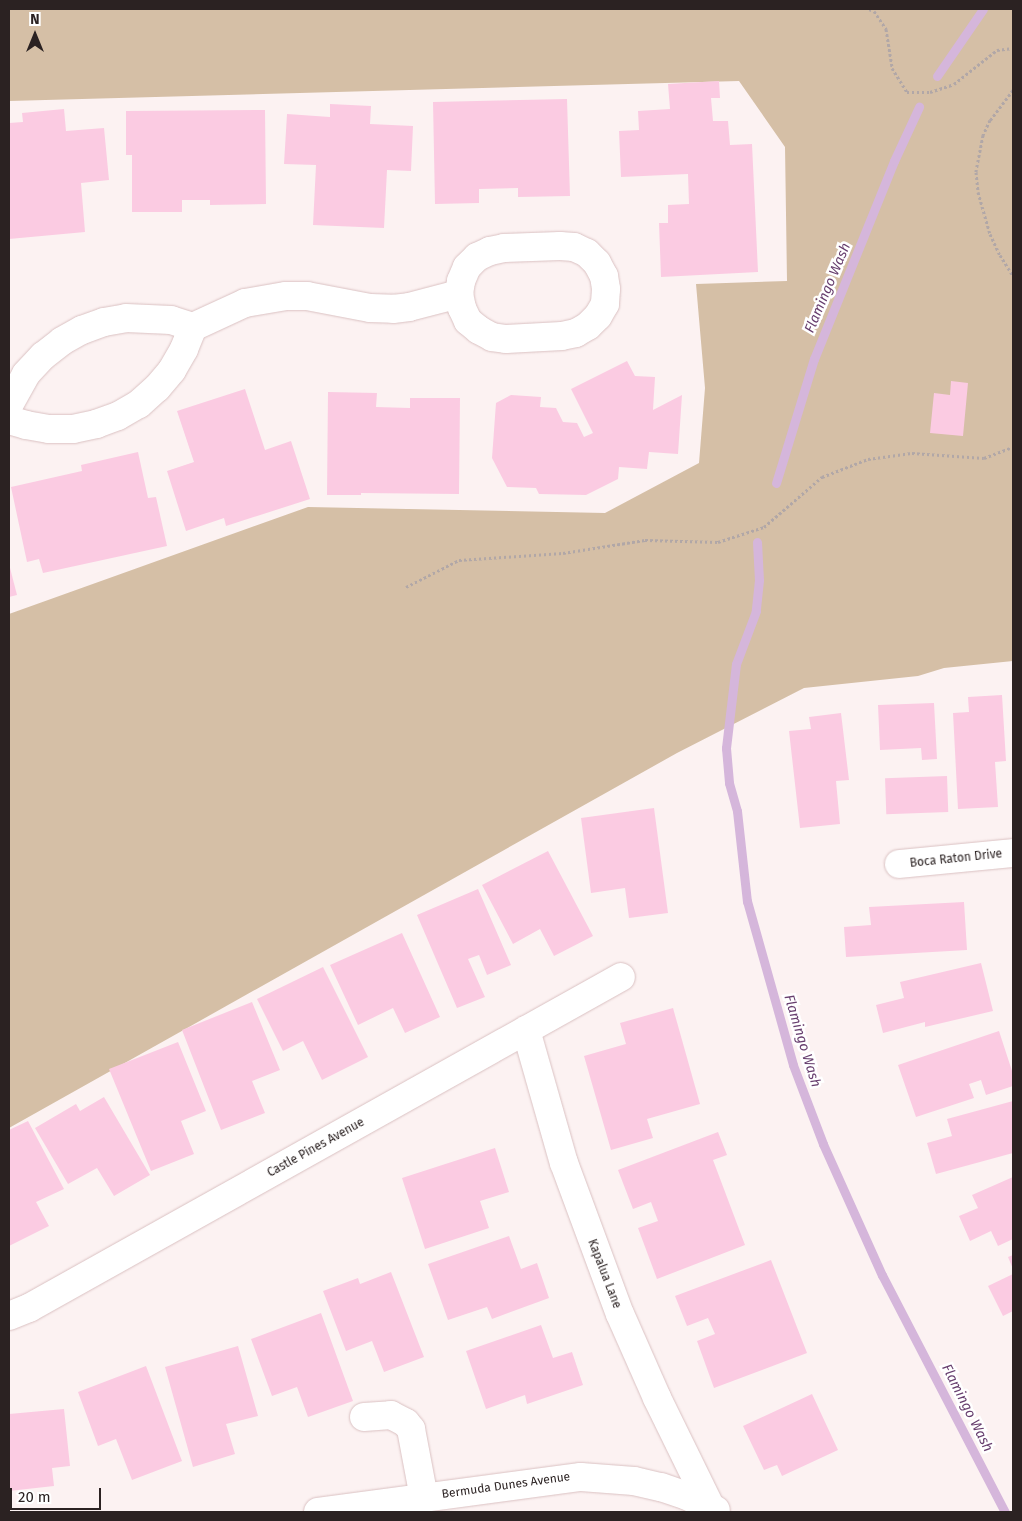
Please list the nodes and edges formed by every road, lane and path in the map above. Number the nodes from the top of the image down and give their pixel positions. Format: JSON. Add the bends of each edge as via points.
{"nodes":[{"id":1,"x":870,"y":9,"type":"edge"},
{"id":2,"x":1013,"y":48,"type":"edge"},
{"id":3,"x":1013,"y":90,"type":"edge"},
{"id":4,"x":1013,"y":276,"type":"edge"},
{"id":5,"x":459,"y":294,"type":"junction"},
{"id":6,"x":193,"y":327,"type":"junction"},
{"id":7,"x":9,"y":405,"type":"edge"},
{"id":8,"x":9,"y":420,"type":"edge"},
{"id":9,"x":1013,"y":447,"type":"edge"},
{"id":10,"x":406,"y":586,"type":"dead end"},
{"id":11,"x":1013,"y":853,"type":"edge"},
{"id":12,"x":899,"y":864,"type":"dead end"},
{"id":13,"x":622,"y":977,"type":"dead end"},
{"id":14,"x":526,"y":1030,"type":"junction"},
{"id":15,"x":9,"y":1316,"type":"edge"},
{"id":16,"x":364,"y":1417,"type":"dead end"},
{"id":17,"x":424,"y":1498,"type":"junction"},
{"id":18,"x":716,"y":1510,"type":"edge"},
{"id":19,"x":318,"y":1512,"type":"edge"}],
"edges":[{"from":1,"to":2,"type":"path","via":[[886,29],[892,68],[907,92],[930,92],[954,84],[997,50]]},
{"from":3,"to":4,"type":"path","via":[[983,135],[976,172],[990,234]]},
{"from":5,"to":5,"type":"street","via":[[468,321],[479,330],[506,339],[576,333],[598,316],[606,289],[600,270],[587,253],[574,247],[560,246],[490,251],[477,257],[467,267]]},
{"from":5,"to":6,"type":"street","via":[[393,309],[307,296],[266,298],[226,310]]},
{"from":6,"to":7,"type":"street","via":[[171,320],[126,318],[82,330],[42,356],[26,374]]},
{"from":6,"to":8,"type":"street","via":[[167,376],[139,404],[118,416],[96,424],[49,429]]},
{"from":9,"to":10,"type":"path","via":[[984,458],[912,453],[868,460],[822,477],[764,527],[718,542],[645,540],[562,554],[459,560]]},
{"from":11,"to":12,"type":"street","name":"Boca Raton Drive"},
{"from":13,"to":14,"type":"street","name":"Castle Pines Avenue"},
{"from":14,"to":15,"type":"street","name":"Castle Pines Avenue","via":[[29,1308]]},
{"from":14,"to":18,"type":"street","name":"Kapalua Lane","via":[[564,1163],[610,1288],[656,1398]]},
{"from":16,"to":17,"type":"street","via":[[390,1415],[411,1430]]},
{"from":17,"to":18,"type":"street","name":"Bermuda Dunes Avenue","via":[[553,1479],[590,1477],[661,1487]]},
{"from":17,"to":19,"type":"street","name":"Bermuda Dunes Avenue"}]}
